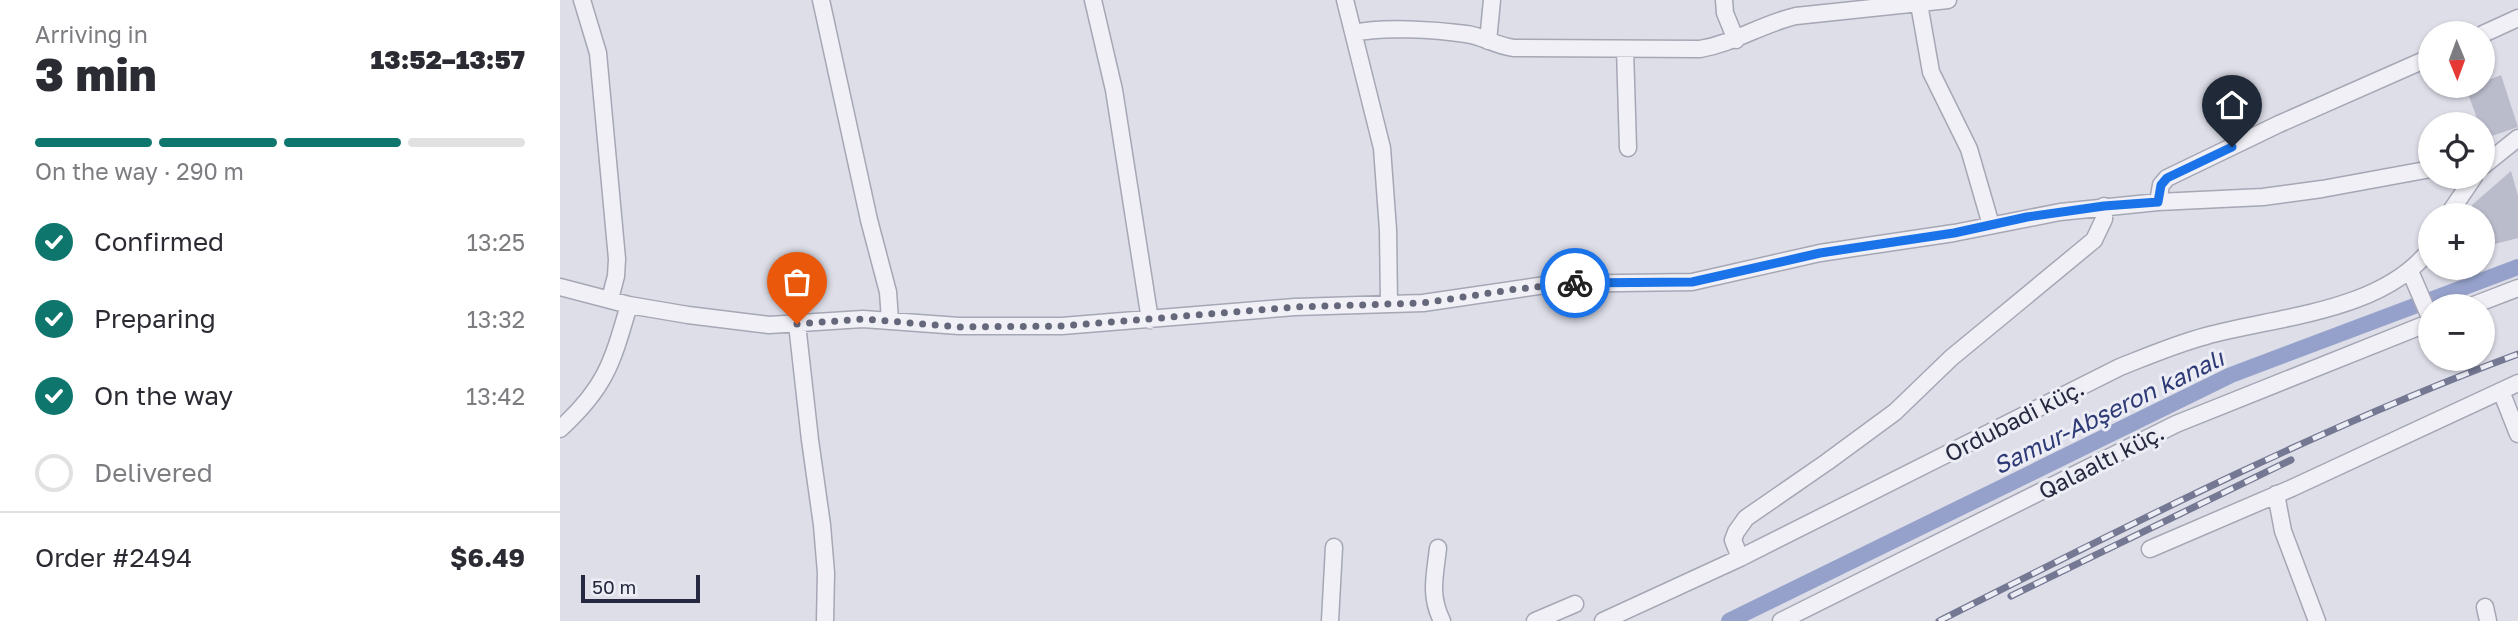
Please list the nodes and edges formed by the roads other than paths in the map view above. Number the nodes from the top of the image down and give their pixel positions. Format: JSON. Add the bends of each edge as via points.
{"nodes":[{"id":1,"x":582,"y":0,"type":"edge"},
{"id":2,"x":821,"y":0,"type":"edge"},
{"id":3,"x":1093,"y":0,"type":"edge"},
{"id":4,"x":1345,"y":0,"type":"edge"},
{"id":5,"x":1492,"y":0,"type":"edge"},
{"id":6,"x":1724,"y":0,"type":"edge"},
{"id":7,"x":1948,"y":0,"type":"edge"},
{"id":8,"x":1919,"y":4,"type":"junction"},
{"id":9,"x":1852,"y":5,"type":"edge"},
{"id":10,"x":1795,"y":8,"type":"edge"},
{"id":11,"x":2518,"y":18,"type":"edge"},
{"id":12,"x":2496,"y":28,"type":"edge"},
{"id":13,"x":1354,"y":33,"type":"junction"},
{"id":14,"x":1736,"y":40,"type":"junction"},
{"id":15,"x":1488,"y":41,"type":"junction"},
{"id":16,"x":1625,"y":49,"type":"junction"},
{"id":17,"x":2418,"y":63,"type":"edge"},
{"id":18,"x":2518,"y":138,"type":"edge"},
{"id":19,"x":1628,"y":148,"type":"dead end"},
{"id":20,"x":2495,"y":156,"type":"edge"},
{"id":21,"x":2418,"y":171,"type":"edge"},
{"id":22,"x":2158,"y":202,"type":"junction"},
{"id":23,"x":2104,"y":206,"type":"junction"},
{"id":24,"x":1991,"y":225,"type":"junction"},
{"id":25,"x":2418,"y":262,"type":"edge"},
{"id":26,"x":2410,"y":271,"type":"junction"},
{"id":27,"x":560,"y":287,"type":"edge"},
{"id":28,"x":2518,"y":288,"type":"edge"},
{"id":29,"x":2420,"y":294,"type":"edge"},
{"id":30,"x":2495,"y":297,"type":"edge"},
{"id":31,"x":610,"y":299,"type":"junction"},
{"id":32,"x":1389,"y":303,"type":"junction"},
{"id":33,"x":629,"y":305,"type":"junction"},
{"id":34,"x":890,"y":320,"type":"junction"},
{"id":35,"x":1150,"y":320,"type":"junction"},
{"id":36,"x":797,"y":324,"type":"junction"},
{"id":37,"x":2418,"y":326,"type":"edge"},
{"id":38,"x":2518,"y":383,"type":"edge"},
{"id":39,"x":2501,"y":391,"type":"junction"},
{"id":40,"x":560,"y":429,"type":"edge"},
{"id":41,"x":2518,"y":434,"type":"edge"},
{"id":42,"x":2276,"y":494,"type":"junction"},
{"id":43,"x":1334,"y":547,"type":"dead end"},
{"id":44,"x":1438,"y":548,"type":"dead end"},
{"id":45,"x":2150,"y":549,"type":"dead end"},
{"id":46,"x":1740,"y":558,"type":"junction"},
{"id":47,"x":1575,"y":604,"type":"dead end"},
{"id":48,"x":825,"y":621,"type":"edge"},
{"id":49,"x":1330,"y":621,"type":"edge"},
{"id":50,"x":1442,"y":621,"type":"edge"},
{"id":51,"x":1535,"y":621,"type":"edge"},
{"id":52,"x":1603,"y":621,"type":"edge"},
{"id":53,"x":1781,"y":621,"type":"edge"},
{"id":54,"x":2317,"y":621,"type":"edge"}],
"edges":[{"from":1,"to":31,"type":"street","via":[[598,53],[603,101],[617,259]]},
{"from":2,"to":34,"type":"street","via":[[888,292]]},
{"from":3,"to":35,"type":"street","via":[[1114,90]]},
{"from":4,"to":13,"type":"street"},
{"from":5,"to":15,"type":"street"},
{"from":6,"to":14,"type":"street"},
{"from":7,"to":8,"type":"street"},
{"from":8,"to":9,"type":"street"},
{"from":8,"to":24,"type":"street","via":[[1931,72],[1969,149]]},
{"from":9,"to":10,"type":"street"},
{"from":10,"to":14,"type":"street"},
{"from":11,"to":12,"type":"street"},
{"from":13,"to":15,"type":"street","via":[[1382,29],[1465,34]]},
{"from":13,"to":32,"type":"street","via":[[1382,148]]},
{"from":14,"to":16,"type":"street","via":[[1700,49]]},
{"from":15,"to":16,"type":"street","via":[[1514,48]]},
{"from":16,"to":19,"type":"street"},
{"from":17,"to":22,"type":"street","via":[[2167,178]]},
{"from":18,"to":20,"type":"street"},
{"from":21,"to":22,"type":"street","via":[[2263,197]]},
{"from":22,"to":23,"type":"street"},
{"from":23,"to":24,"type":"street"},
{"from":23,"to":46,"type":"street","via":[[2104,219],[2094,240],[1951,358],[1895,412],[1746,517],[1733,540]]},
{"from":24,"to":32,"type":"street","via":[[1820,253],[1692,282],[1552,284],[1452,300]]},
{"from":25,"to":26,"type":"street","name":"Ordubadi küç."},
{"from":26,"to":29,"type":"street"},
{"from":26,"to":46,"type":"street","name":"Ordubadi küç.","via":[[2353,300],[2207,336],[2120,368]]},
{"from":27,"to":31,"type":"street"},
{"from":28,"to":30,"type":"street"},
{"from":31,"to":33,"type":"street"},
{"from":32,"to":35,"type":"street"},
{"from":33,"to":36,"type":"street","via":[[735,322]]},
{"from":33,"to":40,"type":"street","via":[[613,360],[601,383]]},
{"from":34,"to":35,"type":"street","via":[[1003,328]]},
{"from":34,"to":36,"type":"street"},
{"from":36,"to":48,"type":"street","via":[[822,525]]},
{"from":37,"to":53,"type":"street","name":"Qalaaltı küç.","via":[[2176,424]]},
{"from":38,"to":39,"type":"street"},
{"from":39,"to":41,"type":"street"},
{"from":39,"to":42,"type":"street"},
{"from":42,"to":45,"type":"street"},
{"from":42,"to":54,"type":"street","via":[[2283,531]]},
{"from":43,"to":49,"type":"street"},
{"from":44,"to":50,"type":"street","via":[[1433,590],[1434,606]]},
{"from":46,"to":52,"type":"street","name":"Ordubadi küç."},
{"from":47,"to":51,"type":"street"}]}
